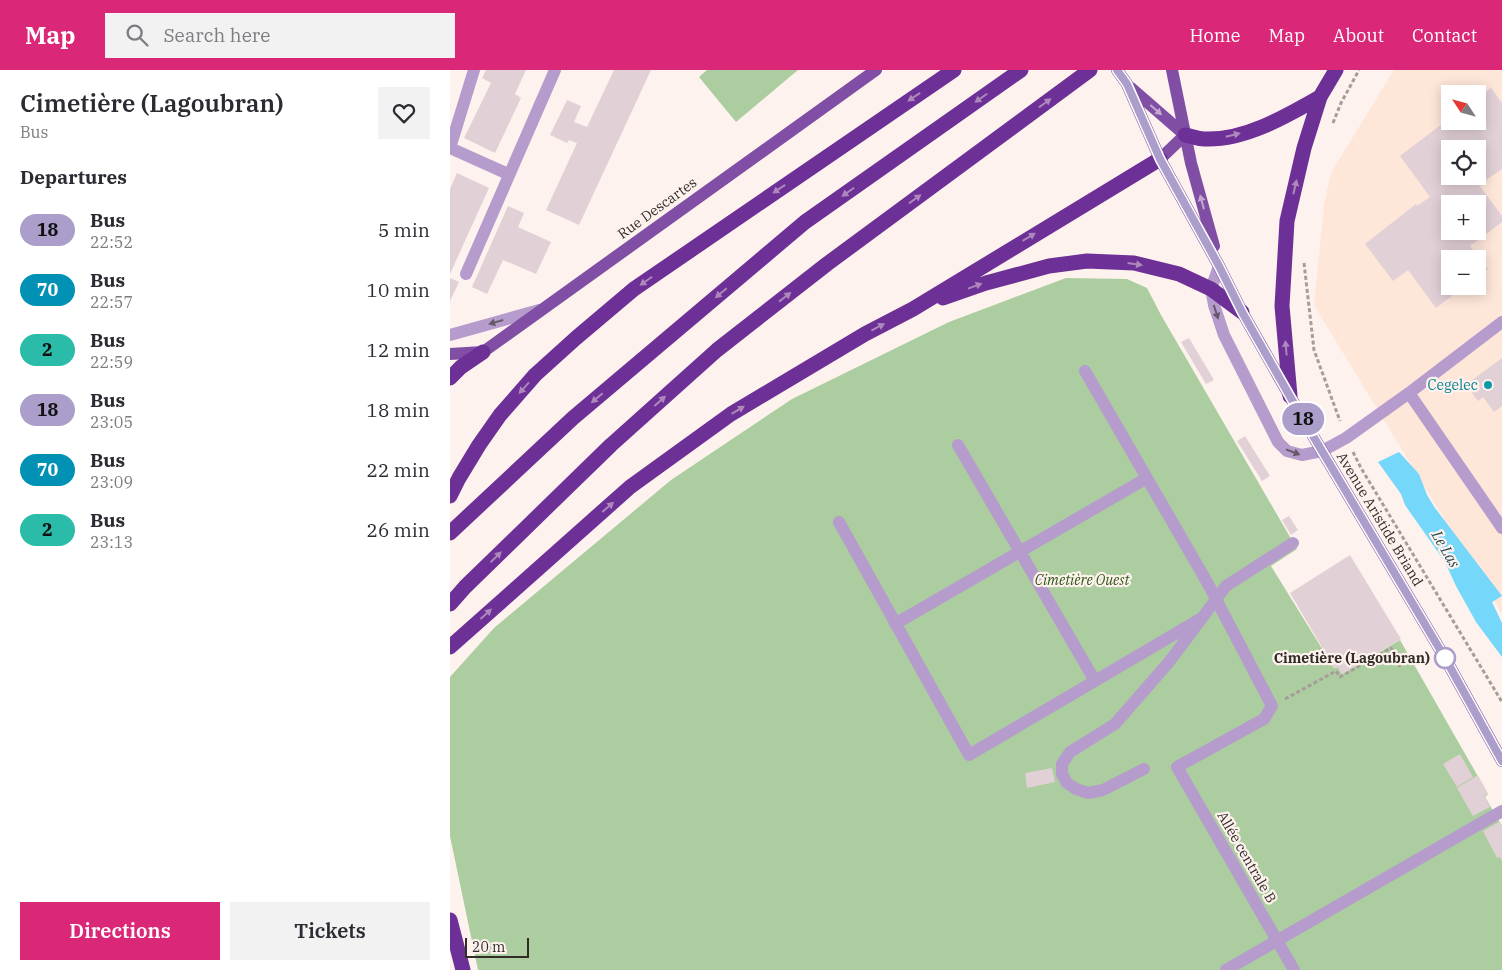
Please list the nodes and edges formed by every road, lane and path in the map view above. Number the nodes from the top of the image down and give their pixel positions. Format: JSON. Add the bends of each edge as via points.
{"nodes":[{"id":1,"x":474,"y":70,"type":"edge"},
{"id":2,"x":555,"y":70,"type":"edge"},
{"id":3,"x":876,"y":70,"type":"edge"},
{"id":4,"x":954,"y":70,"type":"edge"},
{"id":5,"x":1021,"y":70,"type":"edge"},
{"id":6,"x":1117,"y":70,"type":"edge"},
{"id":7,"x":1172,"y":70,"type":"edge"},
{"id":8,"x":1336,"y":70,"type":"edge"},
{"id":9,"x":1359,"y":70,"type":"edge"},
{"id":10,"x":1089,"y":71,"type":"edge"},
{"id":11,"x":1127,"y":84,"type":"junction"},
{"id":12,"x":1320,"y":97,"type":"junction"},
{"id":13,"x":1330,"y":129,"type":"dead end"},
{"id":14,"x":1185,"y":135,"type":"junction"},
{"id":15,"x":450,"y":148,"type":"edge"},
{"id":16,"x":1160,"y":159,"type":"junction"},
{"id":17,"x":508,"y":174,"type":"junction"},
{"id":18,"x":1303,"y":256,"type":"dead end"},
{"id":19,"x":1219,"y":266,"type":"junction"},
{"id":20,"x":466,"y":274,"type":"dead end"},
{"id":21,"x":1211,"y":289,"type":"junction"},
{"id":22,"x":913,"y":309,"type":"junction"},
{"id":23,"x":542,"y":310,"type":"junction"},
{"id":24,"x":1242,"y":312,"type":"junction"},
{"id":25,"x":1502,"y":322,"type":"edge"},
{"id":26,"x":450,"y":335,"type":"edge"},
{"id":27,"x":483,"y":352,"type":"junction"},
{"id":28,"x":450,"y":354,"type":"edge"},
{"id":29,"x":1085,"y":370,"type":"dead end"},
{"id":30,"x":450,"y":378,"type":"edge"},
{"id":31,"x":1409,"y":393,"type":"junction"},
{"id":32,"x":1290,"y":396,"type":"junction"},
{"id":33,"x":1346,"y":438,"type":"junction"},
{"id":34,"x":958,"y":445,"type":"dead end"},
{"id":35,"x":1322,"y":451,"type":"junction"},
{"id":36,"x":1147,"y":478,"type":"junction"},
{"id":37,"x":450,"y":496,"type":"edge"},
{"id":38,"x":840,"y":522,"type":"dead end"},
{"id":39,"x":1502,"y":528,"type":"edge"},
{"id":40,"x":450,"y":533,"type":"edge"},
{"id":41,"x":1293,"y":542,"type":"dead end"},
{"id":42,"x":1021,"y":552,"type":"junction"},
{"id":43,"x":1216,"y":599,"type":"junction"},
{"id":44,"x":450,"y":604,"type":"edge"},
{"id":45,"x":1202,"y":618,"type":"junction"},
{"id":46,"x":895,"y":624,"type":"junction"},
{"id":47,"x":450,"y":647,"type":"edge"},
{"id":48,"x":1400,"y":667,"type":"dead end"},
{"id":49,"x":1095,"y":681,"type":"junction"},
{"id":50,"x":1502,"y":702,"type":"edge"},
{"id":51,"x":1272,"y":706,"type":"junction"},
{"id":52,"x":1502,"y":762,"type":"edge"},
{"id":53,"x":1144,"y":769,"type":"dead end"},
{"id":54,"x":1502,"y":811,"type":"edge"},
{"id":55,"x":450,"y":920,"type":"edge"},
{"id":56,"x":1277,"y":941,"type":"junction"},
{"id":57,"x":463,"y":970,"type":"edge"},
{"id":58,"x":1226,"y":970,"type":"edge"},
{"id":59,"x":1294,"y":970,"type":"edge"}],
"edges":[{"from":1,"to":15,"type":"street"},
{"from":2,"to":17,"type":"street"},
{"from":3,"to":23,"type":"main road","name":"Rue Descartes"},
{"from":4,"to":37,"type":"highway","one_way":true,"via":[[627,295],[535,375],[500,415]]},
{"from":5,"to":40,"type":"highway","one_way":true,"via":[[805,222],[573,418]]},
{"from":6,"to":11,"type":"main road","name":"Avenue Aristide Briand"},
{"from":7,"to":14,"type":"main road","name":"Avenue Aristide Briand"},
{"from":8,"to":12,"type":"highway"},
{"from":9,"to":13,"type":"path"},
{"from":44,"to":10,"type":"highway","one_way":true,"via":[[611,445],[717,350],[827,264]]},
{"from":11,"to":14,"type":"main road","one_way":true},
{"from":11,"to":16,"type":"main road","name":"Avenue Aristide Briand"},
{"from":14,"to":12,"type":"highway","one_way":true,"via":[[1204,139],[1226,137],[1260,128]]},
{"from":32,"to":12,"type":"highway","one_way":true,"via":[[1282,306],[1287,222]]},
{"from":14,"to":16,"type":"main road"},
{"from":19,"to":14,"type":"main road","name":"Avenue Aristide Briand","one_way":true},
{"from":15,"to":17,"type":"street"},
{"from":16,"to":19,"type":"main road","name":"Avenue Aristide Briand"},
{"from":22,"to":16,"type":"highway","one_way":true},
{"from":17,"to":20,"type":"street"},
{"from":18,"to":33,"type":"path","via":[[1314,350]]},
{"from":19,"to":21,"type":"street"},
{"from":19,"to":24,"type":"main road","name":"Avenue Aristide Briand"},
{"from":22,"to":21,"type":"highway","one_way":true,"via":[[986,283],[1049,266],[1087,261],[1134,264],[1179,274]]},
{"from":21,"to":24,"type":"highway"},
{"from":21,"to":35,"type":"street","one_way":true,"via":[[1224,335],[1278,442],[1287,451],[1302,456]]},
{"from":47,"to":22,"type":"highway","one_way":true,"via":[[630,487],[732,414]]},
{"from":23,"to":26,"type":"street","one_way":true},
{"from":23,"to":27,"type":"main road","name":"Rue Descartes"},
{"from":24,"to":32,"type":"main road","name":"Avenue Aristide Briand"},
{"from":25,"to":31,"type":"street"},
{"from":27,"to":28,"type":"main road"},
{"from":27,"to":30,"type":"highway"},
{"from":29,"to":36,"type":"street"},
{"from":31,"to":33,"type":"street"},
{"from":31,"to":39,"type":"street"},
{"from":32,"to":35,"type":"main road","name":"Avenue Aristide Briand"},
{"from":33,"to":35,"type":"street"},
{"from":33,"to":50,"type":"path"},
{"from":34,"to":42,"type":"street"},
{"from":35,"to":52,"type":"main road","name":"Avenue Aristide Briand"},
{"from":36,"to":42,"type":"street"},
{"from":36,"to":43,"type":"street"},
{"from":38,"to":46,"type":"street"},
{"from":41,"to":43,"type":"street","via":[[1226,586]]},
{"from":42,"to":46,"type":"street"},
{"from":42,"to":49,"type":"street"},
{"from":43,"to":45,"type":"street"},
{"from":43,"to":51,"type":"street"},
{"from":45,"to":49,"type":"street"},
{"from":45,"to":53,"type":"street","via":[[1116,724],[1070,752],[1062,764],[1062,774],[1067,783],[1088,793],[1103,790]]},
{"from":46,"to":49,"type":"street","via":[[969,755]]},
{"from":48,"to":51,"type":"path","via":[[1391,648],[1340,678],[1336,671]]},
{"from":51,"to":56,"type":"street","name":"Allée centrale B","via":[[1264,719],[1177,767]]},
{"from":54,"to":56,"type":"street"},
{"from":55,"to":57,"type":"highway"},
{"from":56,"to":58,"type":"street"},
{"from":56,"to":59,"type":"street","name":"Allée centrale B"}]}
